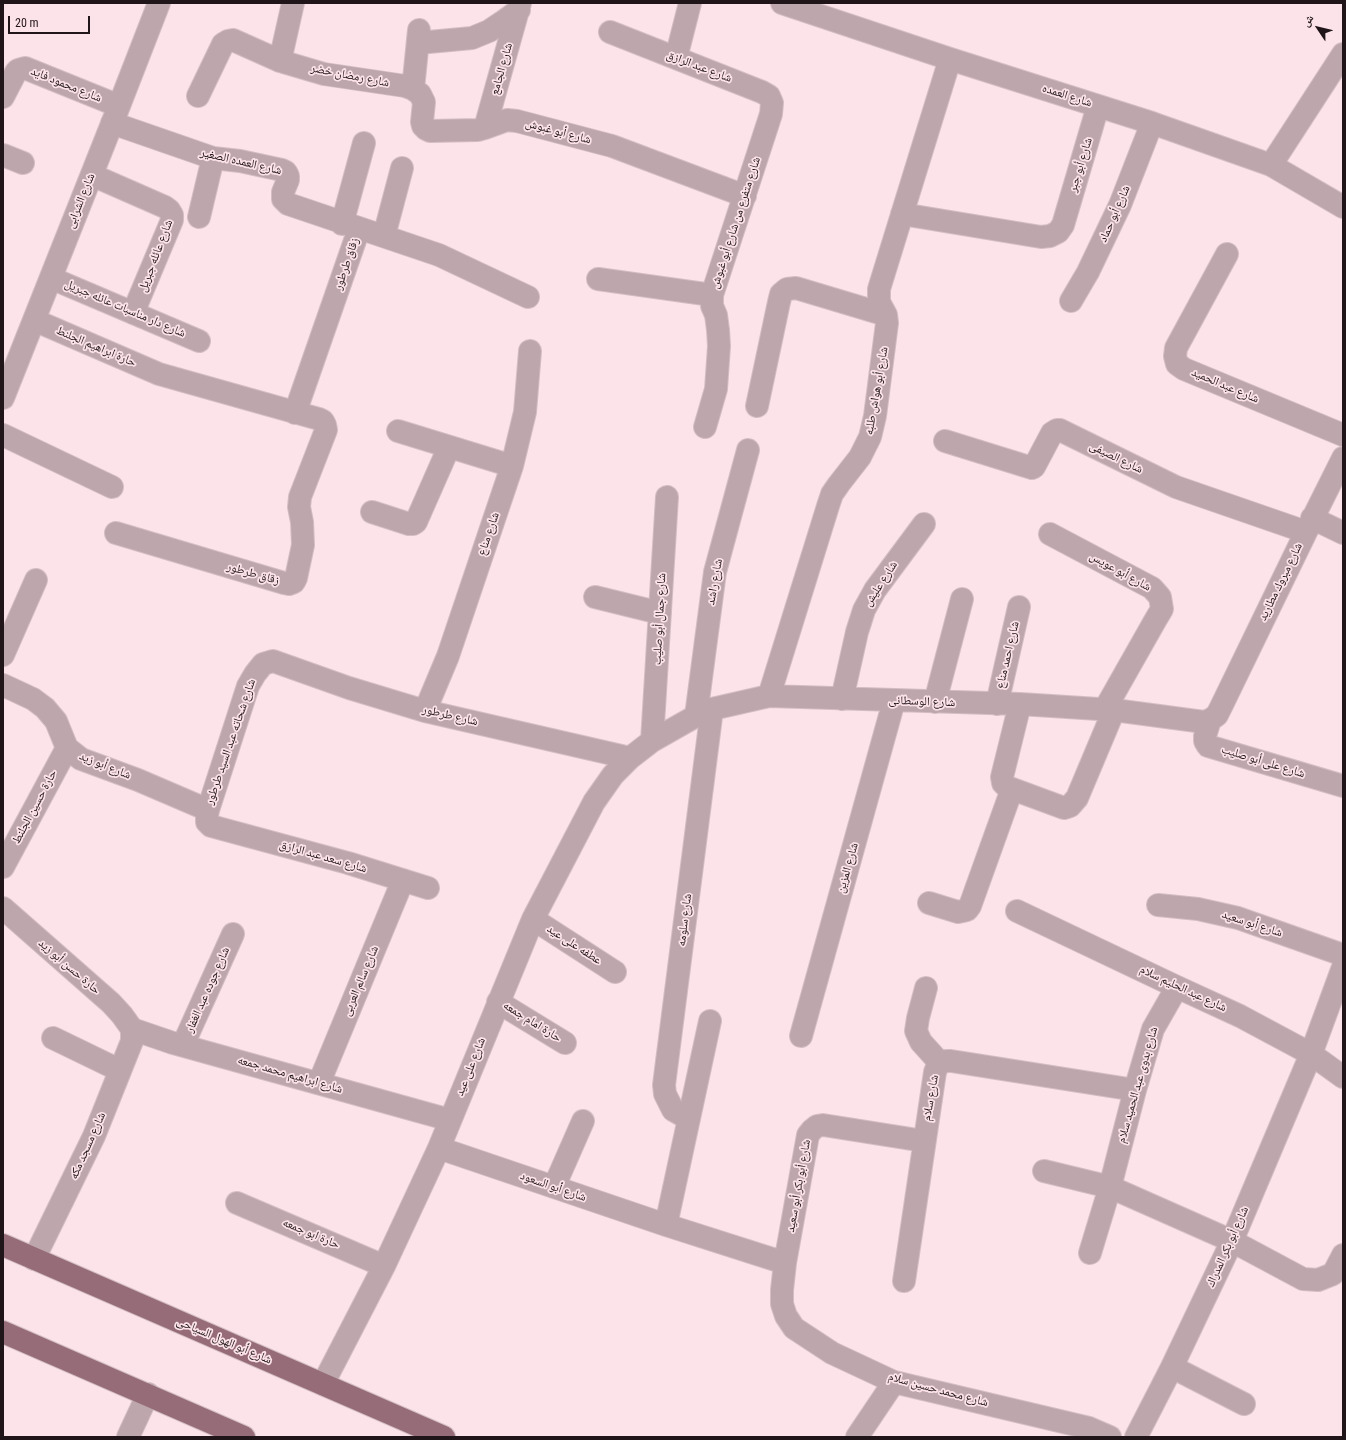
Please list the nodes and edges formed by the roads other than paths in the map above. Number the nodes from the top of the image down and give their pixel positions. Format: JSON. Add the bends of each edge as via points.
{"nodes":[{"id":1,"x":159,"y":3,"type":"edge"},
{"id":2,"x":293,"y":3,"type":"edge"},
{"id":3,"x":690,"y":3,"type":"edge"},
{"id":4,"x":782,"y":3,"type":"edge"},
{"id":5,"x":520,"y":6,"type":"edge"},
{"id":6,"x":610,"y":32,"type":"dead end"},
{"id":7,"x":1343,"y":54,"type":"edge"},
{"id":8,"x":676,"y":58,"type":"junction"},
{"id":9,"x":950,"y":59,"type":"junction"},
{"id":10,"x":280,"y":61,"type":"junction"},
{"id":11,"x":405,"y":87,"type":"junction"},
{"id":12,"x":198,"y":96,"type":"dead end"},
{"id":13,"x":3,"y":97,"type":"edge"},
{"id":14,"x":1098,"y":106,"type":"junction"},
{"id":15,"x":771,"y":114,"type":"joint"},
{"id":16,"x":116,"y":115,"type":"junction"},
{"id":17,"x":1152,"y":123,"type":"junction"},
{"id":18,"x":485,"y":128,"type":"junction"},
{"id":19,"x":364,"y":143,"type":"dead end"},
{"id":20,"x":3,"y":155,"type":"edge"},
{"id":21,"x":213,"y":158,"type":"junction"},
{"id":22,"x":23,"y":164,"type":"dead end"},
{"id":23,"x":1271,"y":165,"type":"junction"},
{"id":24,"x":402,"y":168,"type":"dead end"},
{"id":25,"x":92,"y":175,"type":"junction"},
{"id":26,"x":745,"y":196,"type":"junction"},
{"id":27,"x":1343,"y":207,"type":"edge"},
{"id":28,"x":902,"y":214,"type":"junction"},
{"id":29,"x":199,"y":217,"type":"dead end"},
{"id":30,"x":351,"y":226,"type":"junction"},
{"id":31,"x":384,"y":236,"type":"junction"},
{"id":32,"x":1227,"y":254,"type":"dead end"},
{"id":33,"x":50,"y":278,"type":"junction"},
{"id":34,"x":598,"y":279,"type":"dead end"},
{"id":35,"x":712,"y":295,"type":"junction"},
{"id":36,"x":528,"y":297,"type":"dead end"},
{"id":37,"x":1071,"y":301,"type":"dead end"},
{"id":38,"x":133,"y":313,"type":"junction"},
{"id":39,"x":886,"y":315,"type":"junction"},
{"id":40,"x":34,"y":320,"type":"junction"},
{"id":41,"x":199,"y":341,"type":"dead end"},
{"id":42,"x":530,"y":351,"type":"dead end"},
{"id":43,"x":159,"y":374,"type":"joint"},
{"id":44,"x":4,"y":393,"type":"edge"},
{"id":45,"x":756,"y":406,"type":"dead end"},
{"id":46,"x":295,"y":413,"type":"junction"},
{"id":47,"x":705,"y":427,"type":"dead end"},
{"id":48,"x":398,"y":432,"type":"dead end"},
{"id":49,"x":3,"y":435,"type":"edge"},
{"id":50,"x":1343,"y":435,"type":"edge"},
{"id":51,"x":945,"y":441,"type":"dead end"},
{"id":52,"x":449,"y":447,"type":"junction"},
{"id":53,"x":748,"y":450,"type":"dead end"},
{"id":54,"x":1343,"y":458,"type":"edge"},
{"id":55,"x":512,"y":466,"type":"junction"},
{"id":56,"x":112,"y":487,"type":"dead end"},
{"id":57,"x":667,"y":497,"type":"dead end"},
{"id":58,"x":372,"y":512,"type":"dead end"},
{"id":59,"x":924,"y":524,"type":"dead end"},
{"id":60,"x":1309,"y":525,"type":"junction"},
{"id":61,"x":116,"y":533,"type":"dead end"},
{"id":62,"x":1343,"y":533,"type":"edge"},
{"id":63,"x":1050,"y":534,"type":"dead end"},
{"id":64,"x":36,"y":580,"type":"dead end"},
{"id":65,"x":595,"y":597,"type":"dead end"},
{"id":66,"x":962,"y":600,"type":"dead end"},
{"id":67,"x":1019,"y":607,"type":"dead end"},
{"id":68,"x":660,"y":613,"type":"junction"},
{"id":69,"x":3,"y":655,"type":"edge"},
{"id":70,"x":274,"y":661,"type":"joint"},
{"id":71,"x":3,"y":685,"type":"edge"},
{"id":72,"x":769,"y":696,"type":"junction"},
{"id":73,"x":842,"y":699,"type":"junction"},
{"id":74,"x":894,"y":701,"type":"junction"},
{"id":75,"x":935,"y":702,"type":"junction"},
{"id":76,"x":997,"y":704,"type":"junction"},
{"id":77,"x":1020,"y":704,"type":"junction"},
{"id":78,"x":1109,"y":710,"type":"junction"},
{"id":79,"x":425,"y":711,"type":"junction"},
{"id":80,"x":704,"y":712,"type":"junction"},
{"id":81,"x":1216,"y":714,"type":"junction"},
{"id":82,"x":652,"y":741,"type":"junction"},
{"id":83,"x":67,"y":748,"type":"junction"},
{"id":84,"x":630,"y":758,"type":"junction"},
{"id":85,"x":1343,"y":786,"type":"edge"},
{"id":86,"x":1012,"y":789,"type":"junction"},
{"id":87,"x":212,"y":819,"type":"junction"},
{"id":88,"x":3,"y":867,"type":"edge"},
{"id":89,"x":403,"y":880,"type":"junction"},
{"id":90,"x":428,"y":888,"type":"dead end"},
{"id":91,"x":929,"y":903,"type":"dead end"},
{"id":92,"x":1158,"y":905,"type":"dead end"},
{"id":93,"x":3,"y":908,"type":"edge"},
{"id":94,"x":1017,"y":911,"type":"dead end"},
{"id":95,"x":533,"y":919,"type":"junction"},
{"id":96,"x":233,"y":934,"type":"dead end"},
{"id":97,"x":1343,"y":955,"type":"edge"},
{"id":98,"x":615,"y":972,"type":"dead end"},
{"id":99,"x":1342,"y":974,"type":"edge"},
{"id":100,"x":1177,"y":987,"type":"junction"},
{"id":101,"x":926,"y":988,"type":"dead end"},
{"id":102,"x":498,"y":1002,"type":"junction"},
{"id":103,"x":710,"y":1021,"type":"dead end"},
{"id":104,"x":132,"y":1029,"type":"junction"},
{"id":105,"x":801,"y":1036,"type":"dead end"},
{"id":106,"x":53,"y":1038,"type":"dead end"},
{"id":107,"x":566,"y":1043,"type":"dead end"},
{"id":108,"x":183,"y":1045,"type":"junction"},
{"id":109,"x":1312,"y":1054,"type":"junction"},
{"id":110,"x":940,"y":1063,"type":"junction"},
{"id":111,"x":119,"y":1070,"type":"junction"},
{"id":112,"x":1343,"y":1078,"type":"edge"},
{"id":113,"x":319,"y":1082,"type":"junction"},
{"id":114,"x":1135,"y":1090,"type":"junction"},
{"id":115,"x":689,"y":1119,"type":"junction"},
{"id":116,"x":450,"y":1120,"type":"junction"},
{"id":117,"x":582,"y":1122,"type":"dead end"},
{"id":118,"x":924,"y":1141,"type":"junction"},
{"id":119,"x":439,"y":1148,"type":"junction"},
{"id":120,"x":1044,"y":1171,"type":"dead end"},
{"id":121,"x":554,"y":1187,"type":"junction"},
{"id":122,"x":1110,"y":1187,"type":"junction"},
{"id":123,"x":237,"y":1203,"type":"dead end"},
{"id":124,"x":666,"y":1224,"type":"junction"},
{"id":125,"x":1232,"y":1241,"type":"junction"},
{"id":126,"x":3,"y":1245,"type":"edge"},
{"id":127,"x":1090,"y":1253,"type":"dead end"},
{"id":128,"x":1343,"y":1255,"type":"edge"},
{"id":129,"x":34,"y":1259,"type":"junction"},
{"id":130,"x":785,"y":1263,"type":"junction"},
{"id":131,"x":384,"y":1266,"type":"junction"},
{"id":132,"x":904,"y":1282,"type":"dead end"},
{"id":133,"x":3,"y":1332,"type":"edge"},
{"id":134,"x":1172,"y":1367,"type":"junction"},
{"id":135,"x":894,"y":1382,"type":"junction"},
{"id":136,"x":323,"y":1384,"type":"junction"},
{"id":137,"x":148,"y":1394,"type":"junction"},
{"id":138,"x":1244,"y":1404,"type":"dead end"},
{"id":139,"x":128,"y":1437,"type":"edge"},
{"id":140,"x":244,"y":1437,"type":"edge"},
{"id":141,"x":444,"y":1437,"type":"edge"},
{"id":142,"x":857,"y":1437,"type":"edge"},
{"id":143,"x":1110,"y":1437,"type":"edge"},
{"id":144,"x":1136,"y":1437,"type":"edge"}],
"edges":[{"from":1,"to":16,"type":"street","name":"شارع الشرابى"},
{"from":2,"to":10,"type":"street"},
{"from":3,"to":8,"type":"street"},
{"from":4,"to":9,"type":"street","name":"شارع العمده"},
{"from":5,"to":11,"type":"street","name":"شارع الجامع","via":[[504,21],[472,38],[419,37]]},
{"from":5,"to":18,"type":"street","name":"شارع الجامع"},
{"from":6,"to":8,"type":"street","name":"شارع عبد الرازق"},
{"from":7,"to":23,"type":"street"},
{"from":8,"to":15,"type":"street","name":"شارع عبد الرازق","via":[[769,96],[772,103]]},
{"from":9,"to":14,"type":"street","name":"شارع العمده"},
{"from":9,"to":28,"type":"street","name":"شارع أبو هواش طلبه"},
{"from":10,"to":11,"type":"street","name":"شارع رمضان خضر","via":[[324,74]]},
{"from":10,"to":12,"type":"street","name":"شارع رمضان خضر","via":[[233,40],[228,41],[220,48]]},
{"from":11,"to":18,"type":"street","name":"شارع أبو غبوش","via":[[420,94],[424,102],[422,122],[426,129],[430,131]]},
{"from":13,"to":16,"type":"street","name":"شارع محمود فايد","via":[[16,72],[25,68]]},
{"from":14,"to":17,"type":"street","name":"شارع العمده"},
{"from":14,"to":28,"type":"street","name":"شارع أبو جبر","via":[[1063,225],[1058,232],[1042,237]]},
{"from":15,"to":26,"type":"street","name":"شارع متفرع من شارع أبو غبوش"},
{"from":16,"to":21,"type":"street","name":"شارع العمده الصغير"},
{"from":16,"to":25,"type":"street","name":"شارع الشرابى"},
{"from":17,"to":23,"type":"street","name":"شارع العمده"},
{"from":17,"to":37,"type":"street","name":"شارع أبو حماد","via":[[1120,205]]},
{"from":18,"to":26,"type":"street","name":"شارع أبو غبوش","via":[[507,120],[612,146]]},
{"from":19,"to":30,"type":"street","name":"زقاق طرطور"},
{"from":20,"to":22,"type":"street"},
{"from":21,"to":29,"type":"street"},
{"from":21,"to":30,"type":"street","name":"شارع العمده الصغير","via":[[282,170],[288,176],[283,192],[288,204]]},
{"from":23,"to":27,"type":"street","name":"شارع العمده"},
{"from":24,"to":31,"type":"street"},
{"from":25,"to":33,"type":"street","name":"شارع الشرابى"},
{"from":25,"to":38,"type":"street","name":"شارع عائله جبريل","via":[[165,207],[172,215]]},
{"from":26,"to":35,"type":"street","name":"شارع متفرع من شارع أبو غبوش"},
{"from":28,"to":39,"type":"street","name":"شارع أبو هواش طلبه","via":[[879,289],[879,302]]},
{"from":30,"to":31,"type":"street","name":"شارع العمده الصغير"},
{"from":30,"to":46,"type":"street","name":"زقاق طرطور"},
{"from":31,"to":36,"type":"street","name":"شارع العمده الصغير","via":[[439,255]]},
{"from":32,"to":50,"type":"street","name":"شارع عبد الحميد","via":[[1176,348],[1177,364]]},
{"from":33,"to":38,"type":"street","name":"شارع دار مناسبات عائله جبريل"},
{"from":33,"to":40,"type":"street","name":"شارع الشرابى"},
{"from":34,"to":35,"type":"street"},
{"from":35,"to":47,"type":"street","name":"شارع متفرع من شارع أبو غبوش","via":[[719,346],[716,389]]},
{"from":38,"to":41,"type":"street","name":"شارع دار مناسبات عائله جبريل"},
{"from":39,"to":45,"type":"street","via":[[796,288],[788,289],[781,294]]},
{"from":39,"to":72,"type":"street","name":"شارع أبو هواش طلبه","via":[[887,332],[870,437],[860,457],[832,494]]},
{"from":40,"to":43,"type":"street","name":"حارة ابراهيم الجلنط"},
{"from":40,"to":44,"type":"street","name":"شارع الشرابى"},
{"from":42,"to":55,"type":"street","name":"شارع مناع","via":[[525,412]]},
{"from":43,"to":46,"type":"street","name":"زقاق طرطور"},
{"from":46,"to":61,"type":"street","name":"زقاق طرطور","via":[[319,419],[326,430],[300,497],[303,545],[294,582],[284,583]]},
{"from":48,"to":52,"type":"street"},
{"from":49,"to":56,"type":"street"},
{"from":51,"to":60,"type":"street","name":"شارع الصيفى","via":[[1032,468],[1052,433],[1060,430],[1176,487]]},
{"from":52,"to":55,"type":"street"},
{"from":52,"to":58,"type":"street","via":[[416,522],[409,524]]},
{"from":53,"to":80,"type":"street","name":"شارع راشد","via":[[715,572]]},
{"from":54,"to":60,"type":"street","name":"شارع مبروك مطاريد"},
{"from":55,"to":79,"type":"street","name":"شارع مناع","via":[[448,656]]},
{"from":57,"to":68,"type":"street","name":"شارع جمال أبو صليب"},
{"from":59,"to":73,"type":"street","name":"شارع عليش","via":[[888,570],[864,610],[856,632]]},
{"from":60,"to":62,"type":"street"},
{"from":60,"to":81,"type":"street","name":"شارع مبروك مطاريد"},
{"from":63,"to":78,"type":"street","name":"شارع أبو عويس","via":[[1152,588],[1160,597],[1162,609]]},
{"from":64,"to":69,"type":"street"},
{"from":65,"to":68,"type":"street"},
{"from":66,"to":75,"type":"street"},
{"from":67,"to":76,"type":"street","name":"شارع احمد مناع"},
{"from":68,"to":82,"type":"street","name":"شارع جمال أبو صليب"},
{"from":70,"to":79,"type":"street","name":"شارع طرطور","via":[[349,688]]},
{"from":70,"to":87,"type":"street","name":"شارع شحاته عبد السيد طرطور","via":[[263,664],[248,686]]},
{"from":71,"to":83,"type":"street","name":"شارع أبو زيد","via":[[33,699],[45,708],[56,721]]},
{"from":72,"to":73,"type":"street","name":"شارع الوسطانى"},
{"from":72,"to":80,"type":"street","name":"شارع الوسطانى"},
{"from":73,"to":74,"type":"street","name":"شارع الوسطانى"},
{"from":74,"to":75,"type":"street","name":"شارع الوسطانى"},
{"from":74,"to":105,"type":"street","name":"شارع المزين"},
{"from":75,"to":76,"type":"street","name":"شارع الوسطانى"},
{"from":76,"to":77,"type":"street","name":"شارع الوسطانى"},
{"from":77,"to":78,"type":"street","name":"شارع الوسطانى"},
{"from":77,"to":86,"type":"street","via":[[1002,777],[1002,783]]},
{"from":78,"to":81,"type":"street","name":"شارع الوسطانى","via":[[1198,722],[1204,722]]},
{"from":78,"to":86,"type":"street","name":"شارع أبو عويس","via":[[1077,798],[1070,806],[1064,808]]},
{"from":79,"to":84,"type":"street","name":"شارع طرطور"},
{"from":80,"to":82,"type":"street","name":"شارع الوسطانى"},
{"from":80,"to":115,"type":"street","name":"شارع سلومه","via":[[664,1085],[665,1094],[673,1110]]},
{"from":81,"to":85,"type":"street","name":"شارع على أبو صليب","via":[[1205,736],[1208,746]]},
{"from":82,"to":84,"type":"street","name":"شارع الوسطانى"},
{"from":83,"to":87,"type":"street","name":"شارع أبو زيد","via":[[81,759],[138,780]]},
{"from":83,"to":88,"type":"street","name":"حارة حسين الجلنط"},
{"from":84,"to":95,"type":"street","name":"شارع على عيد","via":[[613,775],[594,802]]},
{"from":86,"to":91,"type":"street","via":[[970,906],[967,910],[958,912]]},
{"from":87,"to":89,"type":"street","name":"شارع سعد عبد الرازق"},
{"from":89,"to":90,"type":"street","name":"شارع سعد عبد الرازق"},
{"from":89,"to":113,"type":"street","name":"شارع سالم العربى"},
{"from":92,"to":97,"type":"street","name":"شارع أبو سعيد","via":[[1198,909],[1238,918]]},
{"from":93,"to":104,"type":"street","name":"حارة حسن أبو زيد","via":[[111,1002]]},
{"from":94,"to":100,"type":"street","name":"شارع عبد الحليم سلام"},
{"from":95,"to":98,"type":"street","name":"عطفه على عيد"},
{"from":95,"to":102,"type":"street","name":"شارع على عيد"},
{"from":96,"to":108,"type":"street","name":"شارع جوده عبد الغفار"},
{"from":99,"to":109,"type":"street","name":"شارع أبو بكر المدراك"},
{"from":100,"to":109,"type":"street","name":"شارع عبد الحليم سلام","via":[[1240,1016]]},
{"from":100,"to":114,"type":"street","name":"شارع بدوى عبد الحميد سلام","via":[[1152,1029]]},
{"from":101,"to":110,"type":"street","via":[[916,1031],[921,1042]]},
{"from":102,"to":107,"type":"street","name":"حارة امام جمعه"},
{"from":102,"to":116,"type":"street","name":"شارع على عيد"},
{"from":103,"to":115,"type":"street"},
{"from":104,"to":108,"type":"street","name":"شارع ابراهيم محمد جمعه"},
{"from":104,"to":111,"type":"street","name":"شارع مسجد مكه","via":[[132,1040]]},
{"from":106,"to":111,"type":"street"},
{"from":108,"to":113,"type":"street","name":"شارع ابراهيم محمد جمعه"},
{"from":109,"to":112,"type":"street","name":"شارع عبد الحليم سلام"},
{"from":109,"to":125,"type":"street","name":"شارع أبو بكر المدراك"},
{"from":110,"to":114,"type":"street","name":"شارع سلام","via":[[946,1060]]},
{"from":110,"to":118,"type":"street","name":"شارع سلام","via":[[935,1072]]},
{"from":111,"to":129,"type":"street","name":"شارع مسجد مكه","via":[[94,1136]]},
{"from":113,"to":116,"type":"street","name":"شارع ابراهيم محمد جمعه"},
{"from":114,"to":122,"type":"street","name":"شارع بدوى عبد الحميد سلام"},
{"from":115,"to":124,"type":"street"},
{"from":116,"to":119,"type":"street","name":"شارع على عيد"},
{"from":117,"to":121,"type":"street"},
{"from":118,"to":130,"type":"street","name":"شارع أبو بكر أبو سعيد","via":[[823,1125],[812,1130],[808,1135]]},
{"from":118,"to":132,"type":"street","name":"شارع سلام"},
{"from":119,"to":121,"type":"street","name":"شارع أبو السعود"},
{"from":119,"to":131,"type":"street","name":"شارع على عيد"},
{"from":120,"to":122,"type":"street"},
{"from":121,"to":124,"type":"street","name":"شارع أبو السعود"},
{"from":122,"to":125,"type":"street"},
{"from":122,"to":127,"type":"street","name":"شارع بدوى عبد الحميد سلام"},
{"from":123,"to":131,"type":"street","name":"حارة ابو جمعه"},
{"from":124,"to":130,"type":"street","name":"شارع أبو السعود"},
{"from":125,"to":128,"type":"street","via":[[1303,1280],[1318,1280],[1333,1274]]},
{"from":125,"to":134,"type":"street","name":"شارع أبو بكر المدراك"},
{"from":126,"to":129,"type":"main road","name":"شارع أبو الهول السياحى"},
{"from":129,"to":136,"type":"main road","name":"شارع أبو الهول السياحى"},
{"from":130,"to":135,"type":"street","name":"شارع محمد حسين سلام","via":[[782,1304],[794,1328],[832,1353]]},
{"from":131,"to":136,"type":"street","name":"شارع على عيد"},
{"from":133,"to":137,"type":"main road"},
{"from":134,"to":138,"type":"street"},
{"from":134,"to":144,"type":"street","name":"شارع أبو بكر المدراك"},
{"from":135,"to":142,"type":"street"},
{"from":135,"to":143,"type":"street","name":"شارع محمد حسين سلام","via":[[1089,1428]]},
{"from":136,"to":141,"type":"main road","name":"شارع أبو الهول السياحى"},
{"from":137,"to":139,"type":"street"},
{"from":137,"to":140,"type":"main road"}]}
